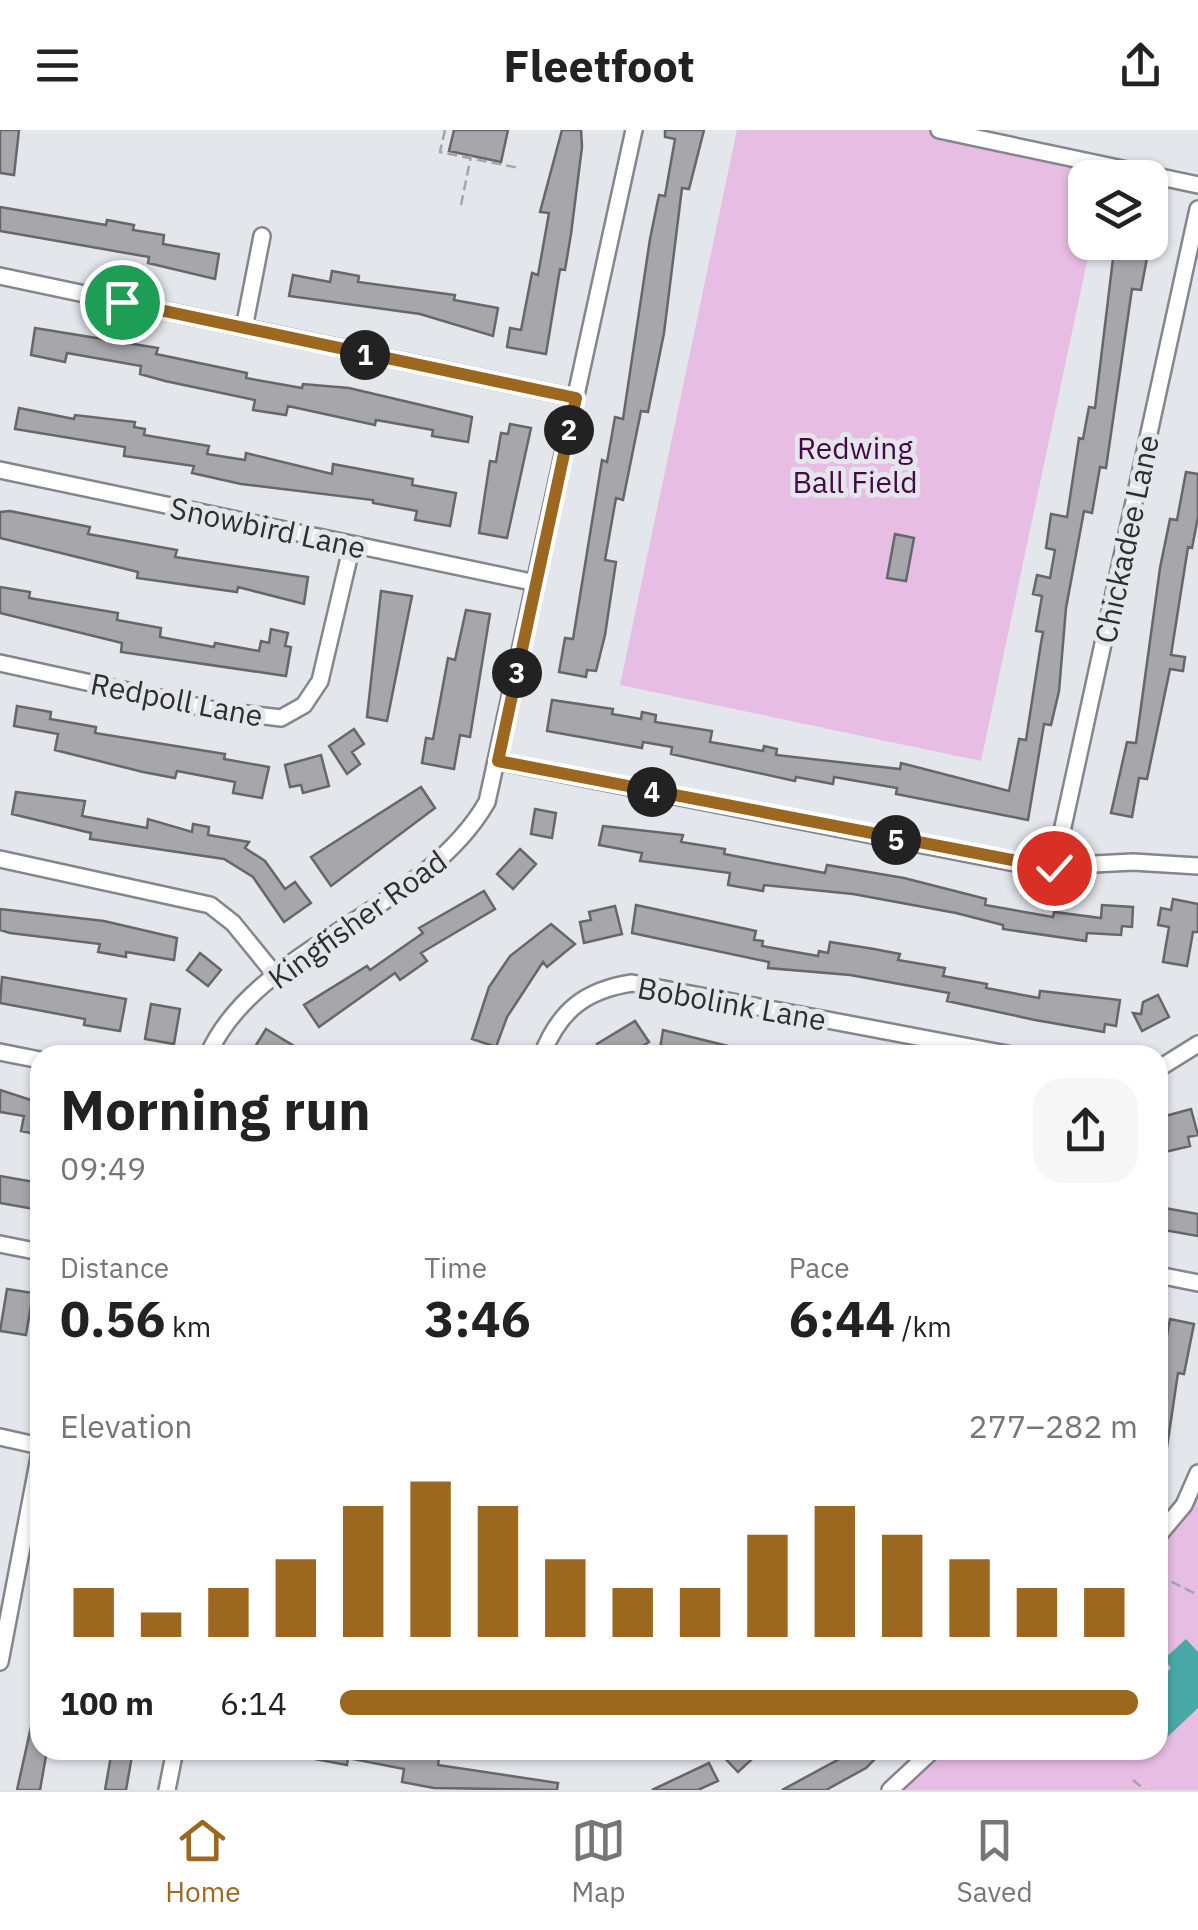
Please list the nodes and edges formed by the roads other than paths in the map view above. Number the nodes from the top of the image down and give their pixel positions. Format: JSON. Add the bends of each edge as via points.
{"nodes":[{"id":1,"x":634,"y":130,"type":"edge"},
{"id":2,"x":939,"y":130,"type":"edge"},
{"id":3,"x":1198,"y":185,"type":"edge"},
{"id":4,"x":1198,"y":209,"type":"edge"},
{"id":5,"x":262,"y":236,"type":"dead end"},
{"id":6,"x":0,"y":276,"type":"edge"},
{"id":7,"x":244,"y":328,"type":"junction"},
{"id":8,"x":576,"y":398,"type":"junction"},
{"id":9,"x":0,"y":470,"type":"edge"},
{"id":10,"x":352,"y":546,"type":"junction"},
{"id":11,"x":536,"y":584,"type":"junction"},
{"id":12,"x":0,"y":662,"type":"edge"},
{"id":13,"x":498,"y":761,"type":"junction"},
{"id":14,"x":0,"y":859,"type":"edge"},
{"id":15,"x":1198,"y":866,"type":"edge"},
{"id":16,"x":1054,"y":868,"type":"junction"},
{"id":17,"x":277,"y":978,"type":"junction"},
{"id":18,"x":1198,"y":1044,"type":"edge"},
{"id":19,"x":214,"y":1045,"type":"edge"},
{"id":20,"x":546,"y":1045,"type":"edge"},
{"id":21,"x":959,"y":1045,"type":"edge"},
{"id":22,"x":0,"y":1052,"type":"edge"},
{"id":23,"x":30,"y":1058,"type":"edge"},
{"id":24,"x":1168,"y":1063,"type":"edge"},
{"id":25,"x":0,"y":1244,"type":"edge"},
{"id":26,"x":30,"y":1250,"type":"edge"},
{"id":27,"x":1168,"y":1277,"type":"edge"},
{"id":28,"x":1198,"y":1283,"type":"edge"},
{"id":29,"x":0,"y":1437,"type":"edge"},
{"id":30,"x":30,"y":1446,"type":"edge"},
{"id":31,"x":1198,"y":1472,"type":"edge"},
{"id":32,"x":30,"y":1498,"type":"edge"},
{"id":33,"x":1168,"y":1524,"type":"edge"},
{"id":34,"x":3,"y":1630,"type":"edge"},
{"id":35,"x":0,"y":1662,"type":"edge"},
{"id":36,"x":173,"y":1760,"type":"edge"},
{"id":37,"x":922,"y":1760,"type":"edge"},
{"id":38,"x":167,"y":1790,"type":"edge"},
{"id":39,"x":890,"y":1790,"type":"edge"}],
"edges":[{"from":1,"to":8,"type":"street","name":"Kingfisher Road"},
{"from":2,"to":3,"type":"street"},
{"from":4,"to":16,"type":"street","name":"Chickadee Lane"},
{"from":5,"to":7,"type":"street"},
{"from":6,"to":7,"type":"street"},
{"from":7,"to":8,"type":"street"},
{"from":8,"to":11,"type":"street","name":"Kingfisher Road"},
{"from":9,"to":10,"type":"street","name":"Snowbird Lane"},
{"from":10,"to":11,"type":"street","name":"Snowbird Lane"},
{"from":10,"to":12,"type":"street","name":"Redpoll Lane","via":[[320,681],[304,705],[280,718]]},
{"from":11,"to":13,"type":"street","name":"Kingfisher Road"},
{"from":13,"to":16,"type":"street"},
{"from":13,"to":17,"type":"street","name":"Kingfisher Road","via":[[488,802],[454,849]]},
{"from":14,"to":17,"type":"street","via":[[210,904]]},
{"from":15,"to":16,"type":"street"},
{"from":17,"to":19,"type":"street","name":"Kingfisher Road","via":[[234,1011]]},
{"from":18,"to":24,"type":"street"},
{"from":20,"to":21,"type":"street","name":"Bobolink Lane","via":[[578,1002],[632,983]]},
{"from":22,"to":23,"type":"street"},
{"from":25,"to":26,"type":"street"},
{"from":27,"to":28,"type":"street"},
{"from":29,"to":30,"type":"street"},
{"from":31,"to":33,"type":"street"},
{"from":32,"to":34,"type":"street"},
{"from":34,"to":35,"type":"street"},
{"from":36,"to":38,"type":"street"},
{"from":37,"to":39,"type":"street"}]}
